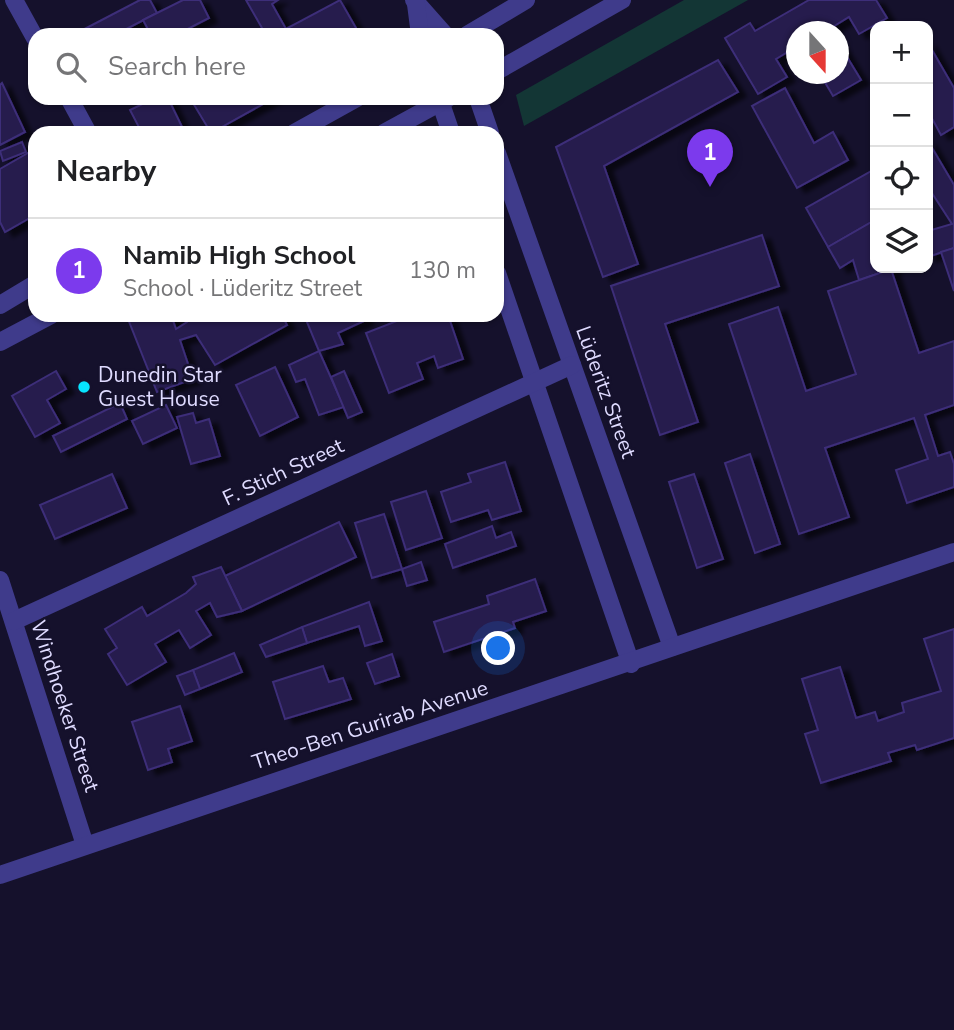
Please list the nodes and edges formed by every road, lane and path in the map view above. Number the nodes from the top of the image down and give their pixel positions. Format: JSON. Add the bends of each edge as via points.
{"nodes":[{"id":1,"x":14,"y":0,"type":"edge"},
{"id":2,"x":526,"y":0,"type":"edge"},
{"id":3,"x":622,"y":0,"type":"edge"},
{"id":4,"x":415,"y":2,"type":"edge"},
{"id":5,"x":29,"y":28,"type":"edge"},
{"id":6,"x":419,"y":28,"type":"edge"},
{"id":7,"x":439,"y":28,"type":"edge"},
{"id":8,"x":479,"y":28,"type":"edge"},
{"id":9,"x":504,"y":67,"type":"edge"},
{"id":10,"x":73,"y":105,"type":"edge"},
{"id":11,"x":344,"y":105,"type":"edge"},
{"id":12,"x":433,"y":105,"type":"edge"},
{"id":13,"x":444,"y":105,"type":"edge"},
{"id":14,"x":480,"y":105,"type":"edge"},
{"id":15,"x":84,"y":126,"type":"edge"},
{"id":16,"x":307,"y":126,"type":"edge"},
{"id":17,"x":396,"y":126,"type":"edge"},
{"id":18,"x":449,"y":126,"type":"edge"},
{"id":19,"x":488,"y":126,"type":"edge"},
{"id":20,"x":504,"y":173,"type":"edge"},
{"id":21,"x":28,"y":288,"type":"edge"},
{"id":22,"x":504,"y":294,"type":"edge"},
{"id":23,"x":0,"y":305,"type":"edge"},
{"id":24,"x":38,"y":322,"type":"edge"},
{"id":25,"x":0,"y":342,"type":"edge"},
{"id":26,"x":572,"y":365,"type":"junction"},
{"id":27,"x":533,"y":382,"type":"junction"},
{"id":28,"x":954,"y":552,"type":"edge"},
{"id":29,"x":0,"y":580,"type":"edge"},
{"id":30,"x":14,"y":621,"type":"junction"},
{"id":31,"x":672,"y":647,"type":"junction"},
{"id":32,"x":631,"y":663,"type":"junction"},
{"id":33,"x":85,"y":845,"type":"junction"},
{"id":34,"x":0,"y":875,"type":"edge"}],
"edges":[{"from":1,"to":5,"type":"street"},
{"from":2,"to":8,"type":"street"},
{"from":3,"to":9,"type":"street"},
{"from":4,"to":6,"type":"street"},
{"from":4,"to":7,"type":"street"},
{"from":10,"to":15,"type":"street"},
{"from":11,"to":16,"type":"street"},
{"from":12,"to":17,"type":"street"},
{"from":13,"to":18,"type":"street"},
{"from":14,"to":19,"type":"street"},
{"from":20,"to":26,"type":"street","name":"Lüderitz Street"},
{"from":21,"to":23,"type":"street"},
{"from":22,"to":27,"type":"street"},
{"from":24,"to":25,"type":"street"},
{"from":26,"to":27,"type":"street","name":"F. Stich Street"},
{"from":26,"to":31,"type":"street","name":"Lüderitz Street"},
{"from":27,"to":30,"type":"street","name":"F. Stich Street"},
{"from":27,"to":32,"type":"street"},
{"from":28,"to":31,"type":"street","name":"Theo-Ben Gurirab Avenue"},
{"from":29,"to":30,"type":"street","name":"Windhoeker Street"},
{"from":30,"to":33,"type":"street","name":"Windhoeker Street"},
{"from":31,"to":32,"type":"street","name":"Theo-Ben Gurirab Avenue"},
{"from":32,"to":33,"type":"street","name":"Theo-Ben Gurirab Avenue"},
{"from":33,"to":34,"type":"street","name":"Theo-Ben Gurirab Avenue"}]}
